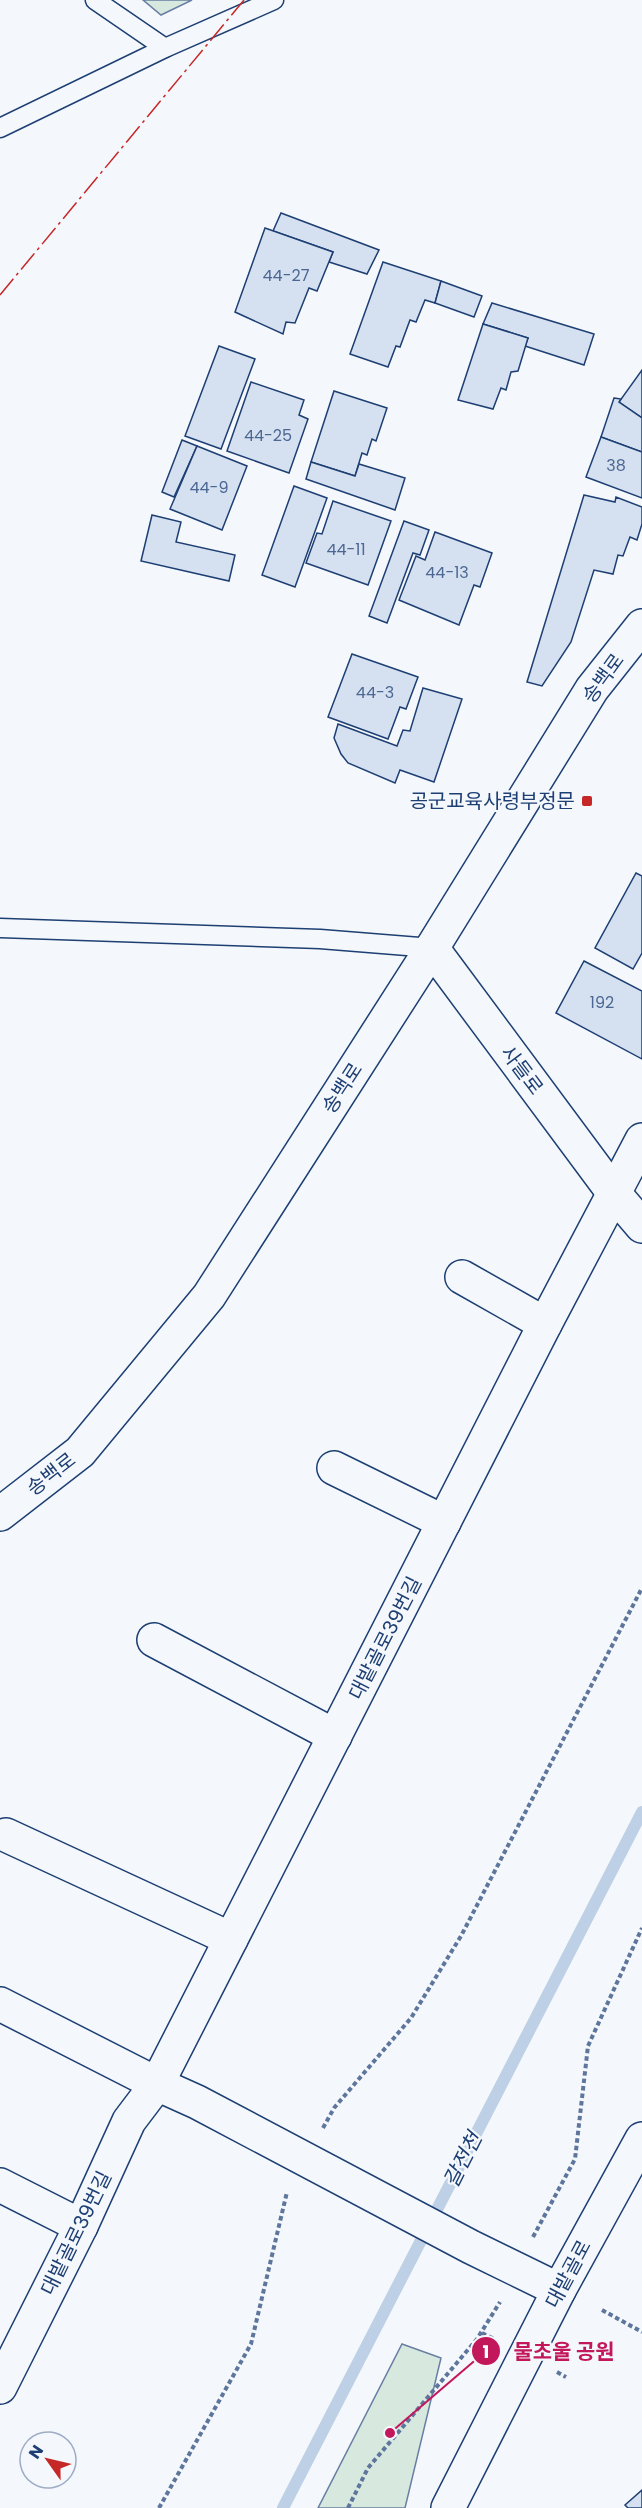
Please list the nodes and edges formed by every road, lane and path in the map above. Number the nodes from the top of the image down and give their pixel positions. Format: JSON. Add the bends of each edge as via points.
{"nodes":[{"id":1,"x":95,"y":0,"type":"edge"},
{"id":2,"x":274,"y":0,"type":"edge"},
{"id":3,"x":165,"y":48,"type":"junction"},
{"id":4,"x":0,"y":128,"type":"edge"},
{"id":5,"x":642,"y":626,"type":"edge"},
{"id":6,"x":0,"y":927,"type":"edge"},
{"id":7,"x":432,"y":948,"type":"junction"},
{"id":8,"x":642,"y":1140,"type":"edge"},
{"id":9,"x":613,"y":1192,"type":"junction"},
{"id":10,"x":642,"y":1226,"type":"edge"},
{"id":11,"x":462,"y":1277,"type":"dead end"},
{"id":12,"x":545,"y":1324,"type":"junction"},
{"id":13,"x":334,"y":1468,"type":"dead end"},
{"id":14,"x":0,"y":1514,"type":"edge"},
{"id":15,"x":444,"y":1522,"type":"junction"},
{"id":16,"x":642,"y":1588,"type":"edge"},
{"id":17,"x":154,"y":1640,"type":"dead end"},
{"id":18,"x":335,"y":1736,"type":"junction"},
{"id":19,"x":6,"y":1835,"type":"dead end"},
{"id":20,"x":642,"y":1928,"type":"edge"},
{"id":21,"x":231,"y":1939,"type":"junction"},
{"id":22,"x":0,"y":2004,"type":"edge"},
{"id":23,"x":157,"y":2084,"type":"junction"},
{"id":24,"x":642,"y":2139,"type":"edge"},
{"id":25,"x":305,"y":2159,"type":"junction"},
{"id":26,"x":0,"y":2185,"type":"edge"},
{"id":27,"x":81,"y":2226,"type":"junction"},
{"id":28,"x":537,"y":2230,"type":"dead end"},
{"id":29,"x":559,"y":2290,"type":"junction"},
{"id":30,"x":504,"y":2296,"type":"dead end"},
{"id":31,"x":602,"y":2310,"type":"dead end"},
{"id":32,"x":642,"y":2332,"type":"edge"},
{"id":33,"x":0,"y":2387,"type":"edge"},
{"id":34,"x":159,"y":2508,"type":"edge"},
{"id":35,"x":348,"y":2508,"type":"edge"},
{"id":36,"x":448,"y":2508,"type":"edge"}],
"edges":[{"from":1,"to":3,"type":"lane"},
{"from":2,"to":3,"type":"lane"},
{"from":3,"to":4,"type":"lane"},
{"from":5,"to":7,"type":"street","name":"송백로","via":[[592,689]]},
{"from":6,"to":7,"type":"lane","via":[[320,939]]},
{"from":7,"to":9,"type":"street","name":"사들로"},
{"from":7,"to":14,"type":"street","name":"송백로","via":[[209,1296],[80,1452]]},
{"from":8,"to":9,"type":"street"},
{"from":9,"to":10,"type":"street","name":"사들로"},
{"from":9,"to":12,"type":"street","name":"대밭골로39번길"},
{"from":11,"to":12,"type":"street"},
{"from":12,"to":15,"type":"street","name":"대밭골로39번길"},
{"from":13,"to":15,"type":"street"},
{"from":15,"to":18,"type":"street","name":"대밭골로39번길"},
{"from":16,"to":25,"type":"path","via":[[461,1936],[411,2018],[334,2108]]},
{"from":17,"to":18,"type":"street"},
{"from":18,"to":21,"type":"street","name":"대밭골로39번길"},
{"from":19,"to":21,"type":"street"},
{"from":20,"to":28,"type":"path","via":[[588,2046],[574,2159]]},
{"from":21,"to":23,"type":"street","name":"대밭골로39번길"},
{"from":22,"to":23,"type":"street"},
{"from":23,"to":25,"type":"street"},
{"from":23,"to":27,"type":"street","name":"대밭골로39번길","via":[[129,2121]]},
{"from":24,"to":29,"type":"street","name":"대밭골로"},
{"from":25,"to":29,"type":"street"},
{"from":25,"to":34,"type":"path","via":[[288,2187],[250,2344]]},
{"from":26,"to":27,"type":"street"},
{"from":27,"to":33,"type":"street","name":"대밭골로39번길"},
{"from":29,"to":36,"type":"street","name":"대밭골로"},
{"from":30,"to":35,"type":"path","via":[[477,2339],[368,2468]]},
{"from":31,"to":32,"type":"path"}]}
